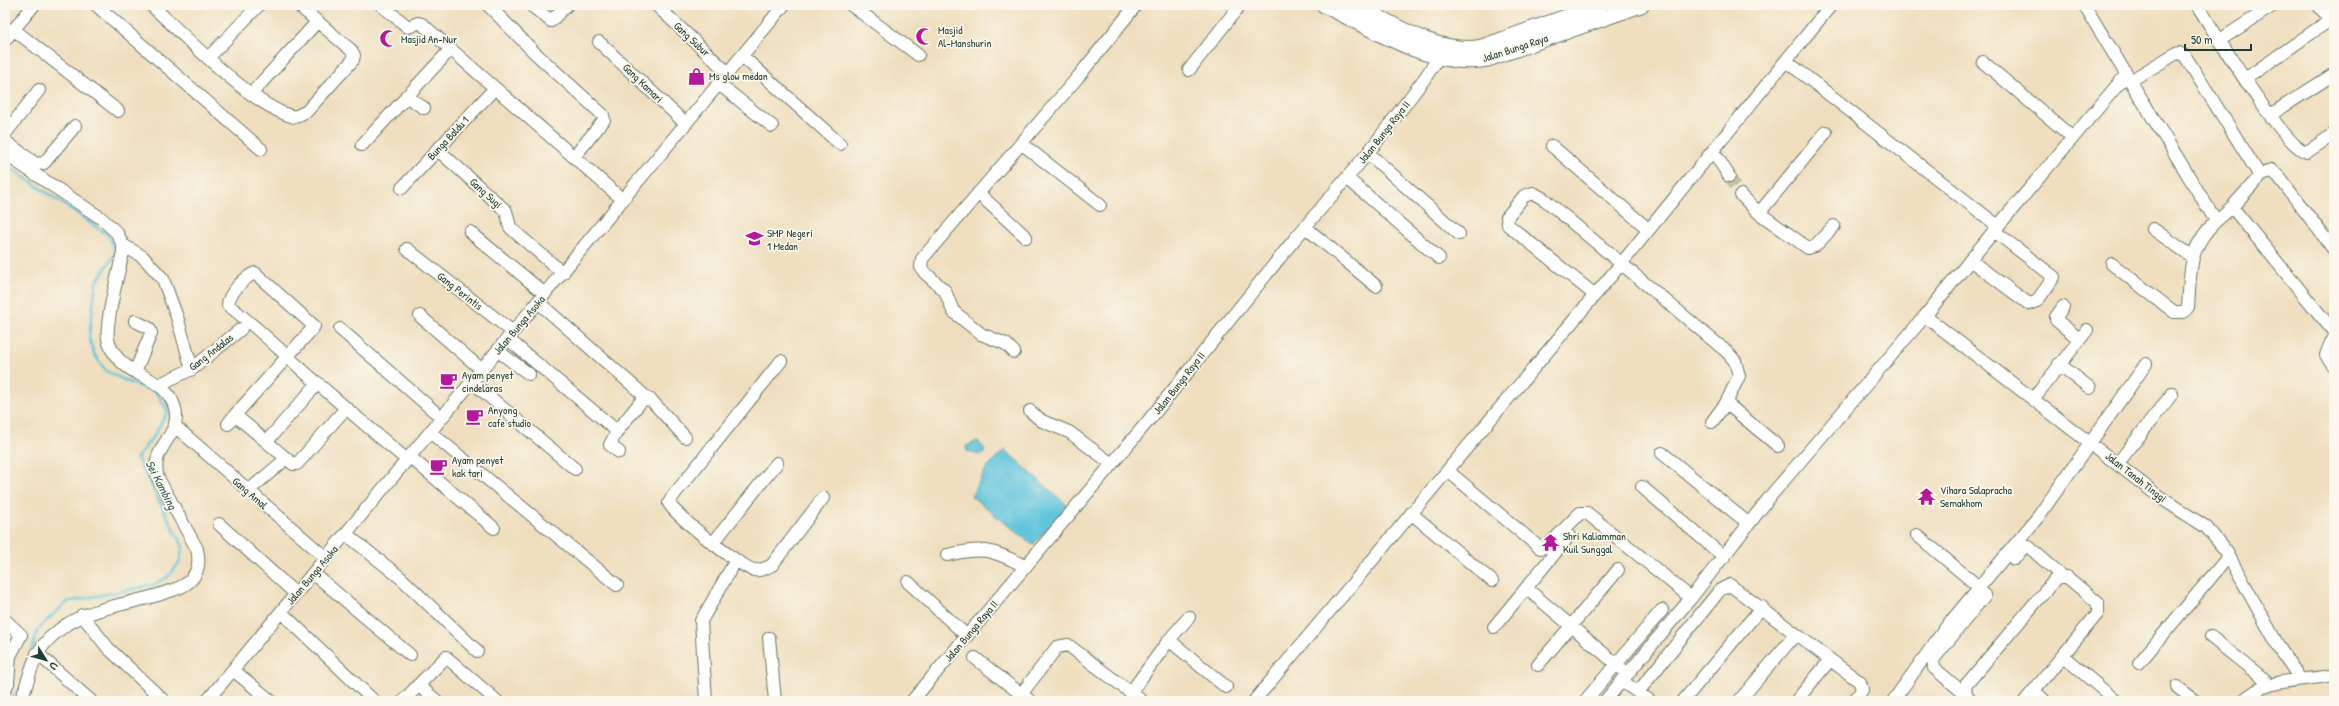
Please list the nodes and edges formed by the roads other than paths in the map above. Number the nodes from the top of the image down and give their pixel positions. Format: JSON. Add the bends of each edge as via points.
{"nodes":[{"id":1,"x":34,"y":5,"type":"edge"},
{"id":2,"x":96,"y":5,"type":"edge"},
{"id":3,"x":151,"y":5,"type":"edge"},
{"id":4,"x":259,"y":5,"type":"edge"},
{"id":5,"x":298,"y":5,"type":"edge"},
{"id":6,"x":381,"y":5,"type":"edge"},
{"id":7,"x":488,"y":5,"type":"edge"},
{"id":8,"x":531,"y":5,"type":"edge"},
{"id":9,"x":567,"y":5,"type":"edge"},
{"id":10,"x":656,"y":5,"type":"edge"},
{"id":11,"x":851,"y":5,"type":"edge"},
{"id":12,"x":1136,"y":5,"type":"edge"},
{"id":13,"x":1240,"y":5,"type":"edge"},
{"id":14,"x":1324,"y":5,"type":"edge"},
{"id":15,"x":1356,"y":5,"type":"edge"},
{"id":16,"x":1600,"y":5,"type":"edge"},
{"id":17,"x":1641,"y":5,"type":"edge"},
{"id":18,"x":1831,"y":5,"type":"edge"},
{"id":19,"x":2084,"y":5,"type":"edge"},
{"id":20,"x":2197,"y":5,"type":"edge"},
{"id":21,"x":2274,"y":5,"type":"edge"},
{"id":22,"x":2318,"y":5,"type":"edge"},
{"id":23,"x":780,"y":7,"type":"edge"},
{"id":24,"x":317,"y":22,"type":"junction"},
{"id":25,"x":2332,"y":22,"type":"edge"},
{"id":26,"x":16,"y":27,"type":"junction"},
{"id":27,"x":5,"y":40,"type":"edge"},
{"id":28,"x":2220,"y":40,"type":"junction"},
{"id":29,"x":599,"y":42,"type":"dead end"},
{"id":30,"x":450,"y":50,"type":"junction"},
{"id":31,"x":918,"y":55,"type":"dead end"},
{"id":32,"x":742,"y":56,"type":"junction"},
{"id":33,"x":209,"y":57,"type":"junction"},
{"id":34,"x":1438,"y":58,"type":"junction"},
{"id":35,"x":1786,"y":61,"type":"junction"},
{"id":36,"x":1983,"y":62,"type":"dead end"},
{"id":37,"x":1189,"y":70,"type":"dead end"},
{"id":38,"x":728,"y":73,"type":"junction"},
{"id":39,"x":2334,"y":74,"type":"edge"},
{"id":40,"x":2128,"y":78,"type":"junction"},
{"id":41,"x":2245,"y":79,"type":"junction"},
{"id":42,"x":719,"y":84,"type":"junction"},
{"id":43,"x":495,"y":88,"type":"junction"},
{"id":44,"x":39,"y":90,"type":"dead end"},
{"id":45,"x":251,"y":94,"type":"junction"},
{"id":46,"x":406,"y":96,"type":"junction"},
{"id":47,"x":424,"y":108,"type":"dead end"},
{"id":48,"x":120,"y":109,"type":"dead end"},
{"id":49,"x":2270,"y":116,"type":"junction"},
{"id":50,"x":686,"y":124,"type":"junction"},
{"id":51,"x":75,"y":126,"type":"dead end"},
{"id":52,"x":772,"y":126,"type":"dead end"},
{"id":53,"x":1826,"y":132,"type":"dead end"},
{"id":54,"x":5,"y":134,"type":"edge"},
{"id":55,"x":2334,"y":134,"type":"edge"},
{"id":56,"x":2073,"y":138,"type":"junction"},
{"id":57,"x":5,"y":141,"type":"edge"},
{"id":58,"x":1021,"y":143,"type":"junction"},
{"id":59,"x":840,"y":144,"type":"dead end"},
{"id":60,"x":362,"y":145,"type":"dead end"},
{"id":61,"x":1552,"y":146,"type":"dead end"},
{"id":62,"x":261,"y":149,"type":"dead end"},
{"id":63,"x":437,"y":149,"type":"junction"},
{"id":64,"x":1714,"y":151,"type":"junction"},
{"id":65,"x":1368,"y":152,"type":"junction"},
{"id":66,"x":5,"y":154,"type":"edge"},
{"id":67,"x":574,"y":157,"type":"junction"},
{"id":68,"x":1728,"y":176,"type":"tunnel mouth"},
{"id":69,"x":2260,"y":176,"type":"junction"},
{"id":70,"x":1347,"y":178,"type":"junction"},
{"id":71,"x":402,"y":188,"type":"dead end"},
{"id":72,"x":978,"y":193,"type":"junction"},
{"id":73,"x":1741,"y":195,"type":"tunnel mouth"},
{"id":74,"x":623,"y":200,"type":"junction"},
{"id":75,"x":1100,"y":205,"type":"dead end"},
{"id":76,"x":2232,"y":207,"type":"junction"},
{"id":77,"x":1759,"y":213,"type":"junction"},
{"id":78,"x":2216,"y":221,"type":"junction"},
{"id":79,"x":1834,"y":226,"type":"dead end"},
{"id":80,"x":1305,"y":227,"type":"junction"},
{"id":81,"x":1648,"y":229,"type":"junction"},
{"id":82,"x":1996,"y":229,"type":"junction"},
{"id":83,"x":2153,"y":229,"type":"dead end"},
{"id":84,"x":470,"y":232,"type":"dead end"},
{"id":85,"x":1459,"y":234,"type":"dead end"},
{"id":86,"x":1026,"y":237,"type":"dead end"},
{"id":87,"x":123,"y":245,"type":"junction"},
{"id":88,"x":407,"y":249,"type":"dead end"},
{"id":89,"x":2334,"y":250,"type":"edge"},
{"id":90,"x":2193,"y":257,"type":"junction"},
{"id":91,"x":1439,"y":258,"type":"dead end"},
{"id":92,"x":1970,"y":260,"type":"junction"},
{"id":93,"x":1621,"y":264,"type":"junction"},
{"id":94,"x":2112,"y":264,"type":"dead end"},
{"id":95,"x":563,"y":272,"type":"junction"},
{"id":96,"x":1376,"y":286,"type":"dead end"},
{"id":97,"x":1595,"y":295,"type":"junction"},
{"id":98,"x":541,"y":298,"type":"junction"},
{"id":99,"x":2063,"y":307,"type":"dead end"},
{"id":100,"x":420,"y":316,"type":"dead end"},
{"id":101,"x":1925,"y":316,"type":"junction"},
{"id":102,"x":135,"y":321,"type":"dead end"},
{"id":103,"x":240,"y":329,"type":"dead end"},
{"id":104,"x":340,"y":329,"type":"dead end"},
{"id":105,"x":2334,"y":332,"type":"edge"},
{"id":106,"x":2334,"y":335,"type":"edge"},
{"id":107,"x":510,"y":336,"type":"junction"},
{"id":108,"x":498,"y":351,"type":"junction"},
{"id":109,"x":1014,"y":352,"type":"dead end"},
{"id":110,"x":287,"y":356,"type":"junction"},
{"id":111,"x":781,"y":361,"type":"dead end"},
{"id":112,"x":2059,"y":364,"type":"junction"},
{"id":113,"x":2146,"y":364,"type":"dead end"},
{"id":114,"x":2334,"y":366,"type":"edge"},
{"id":115,"x":192,"y":369,"type":"junction"},
{"id":116,"x":482,"y":370,"type":"junction"},
{"id":117,"x":135,"y":372,"type":"junction"},
{"id":118,"x":529,"y":374,"type":"dead end"},
{"id":119,"x":472,"y":382,"type":"junction"},
{"id":120,"x":318,"y":383,"type":"junction"},
{"id":121,"x":160,"y":384,"type":"junction"},
{"id":122,"x":2090,"y":388,"type":"dead end"},
{"id":123,"x":2172,"y":394,"type":"dead end"},
{"id":124,"x":647,"y":398,"type":"junction"},
{"id":125,"x":2034,"y":398,"type":"junction"},
{"id":126,"x":1726,"y":403,"type":"junction"},
{"id":127,"x":346,"y":408,"type":"junction"},
{"id":128,"x":1030,"y":411,"type":"dead end"},
{"id":129,"x":442,"y":418,"type":"junction"},
{"id":130,"x":1712,"y":422,"type":"dead end"},
{"id":131,"x":176,"y":427,"type":"junction"},
{"id":132,"x":617,"y":431,"type":"junction"},
{"id":133,"x":430,"y":432,"type":"junction"},
{"id":134,"x":685,"y":437,"type":"dead end"},
{"id":135,"x":267,"y":441,"type":"junction"},
{"id":136,"x":2091,"y":443,"type":"junction"},
{"id":137,"x":1778,"y":446,"type":"dead end"},
{"id":138,"x":619,"y":452,"type":"dead end"},
{"id":139,"x":1662,"y":452,"type":"dead end"},
{"id":140,"x":408,"y":459,"type":"junction"},
{"id":141,"x":2118,"y":463,"type":"junction"},
{"id":142,"x":280,"y":464,"type":"dead end"},
{"id":143,"x":777,"y":464,"type":"dead end"},
{"id":144,"x":1112,"y":464,"type":"junction"},
{"id":145,"x":575,"y":469,"type":"dead end"},
{"id":146,"x":1448,"y":471,"type":"junction"},
{"id":147,"x":1642,"y":487,"type":"dead end"},
{"id":148,"x":248,"y":491,"type":"junction"},
{"id":149,"x":823,"y":498,"type":"dead end"},
{"id":150,"x":1411,"y":513,"type":"junction"},
{"id":151,"x":218,"y":524,"type":"dead end"},
{"id":152,"x":1749,"y":524,"type":"junction"},
{"id":153,"x":494,"y":528,"type":"dead end"},
{"id":154,"x":346,"y":534,"type":"junction"},
{"id":155,"x":1917,"y":535,"type":"dead end"},
{"id":156,"x":1569,"y":536,"type":"dead end"},
{"id":157,"x":713,"y":544,"type":"junction"},
{"id":158,"x":947,"y":555,"type":"dead end"},
{"id":159,"x":2229,"y":556,"type":"junction"},
{"id":160,"x":1724,"y":557,"type":"junction"},
{"id":161,"x":326,"y":558,"type":"junction"},
{"id":162,"x":736,"y":560,"type":"junction"},
{"id":163,"x":1026,"y":566,"type":"junction"},
{"id":164,"x":1618,"y":570,"type":"dead end"},
{"id":165,"x":313,"y":573,"type":"junction"},
{"id":166,"x":2062,"y":576,"type":"junction"},
{"id":167,"x":1492,"y":581,"type":"dead end"},
{"id":168,"x":908,"y":582,"type":"dead end"},
{"id":169,"x":617,"y":585,"type":"dead end"},
{"id":170,"x":1526,"y":588,"type":"junction"},
{"id":171,"x":1980,"y":588,"type":"junction"},
{"id":172,"x":296,"y":594,"type":"junction"},
{"id":173,"x":1691,"y":598,"type":"junction"},
{"id":174,"x":1762,"y":607,"type":"junction"},
{"id":175,"x":1662,"y":610,"type":"dead end"},
{"id":176,"x":281,"y":612,"type":"junction"},
{"id":177,"x":82,"y":615,"type":"junction"},
{"id":178,"x":1188,"y":617,"type":"dead end"},
{"id":179,"x":5,"y":620,"type":"edge"},
{"id":180,"x":1572,"y":626,"type":"junction"},
{"id":181,"x":1494,"y":627,"type":"dead end"},
{"id":182,"x":1795,"y":634,"type":"junction"},
{"id":183,"x":967,"y":636,"type":"junction"},
{"id":184,"x":2211,"y":637,"type":"dead end"},
{"id":185,"x":769,"y":638,"type":"dead end"},
{"id":186,"x":1169,"y":640,"type":"junction"},
{"id":187,"x":477,"y":651,"type":"dead end"},
{"id":188,"x":37,"y":653,"type":"junction"},
{"id":189,"x":410,"y":655,"type":"dead end"},
{"id":190,"x":2063,"y":656,"type":"junction"},
{"id":191,"x":975,"y":658,"type":"dead end"},
{"id":192,"x":1830,"y":660,"type":"junction"},
{"id":193,"x":2139,"y":663,"type":"dead end"},
{"id":194,"x":1538,"y":664,"type":"dead end"},
{"id":195,"x":1616,"y":664,"type":"junction"},
{"id":196,"x":233,"y":670,"type":"junction"},
{"id":197,"x":2334,"y":675,"type":"edge"},
{"id":198,"x":1625,"y":677,"type":"junction"},
{"id":199,"x":2300,"y":679,"type":"junction"},
{"id":200,"x":2270,"y":684,"type":"junction"},
{"id":201,"x":418,"y":685,"type":"junction"},
{"id":202,"x":1226,"y":687,"type":"dead end"},
{"id":203,"x":2178,"y":687,"type":"dead end"},
{"id":204,"x":2034,"y":691,"type":"junction"},
{"id":205,"x":1131,"y":692,"type":"junction"},
{"id":206,"x":1638,"y":692,"type":"junction"},
{"id":207,"x":13,"y":695,"type":"edge"},
{"id":208,"x":1969,"y":698,"type":"edge"},
{"id":209,"x":778,"y":699,"type":"edge"},
{"id":210,"x":1023,"y":699,"type":"edge"},
{"id":211,"x":91,"y":701,"type":"edge"},
{"id":212,"x":164,"y":701,"type":"edge"},
{"id":213,"x":207,"y":701,"type":"edge"},
{"id":214,"x":271,"y":701,"type":"edge"},
{"id":215,"x":374,"y":701,"type":"edge"},
{"id":216,"x":403,"y":701,"type":"edge"},
{"id":217,"x":437,"y":701,"type":"edge"},
{"id":218,"x":497,"y":701,"type":"edge"},
{"id":219,"x":706,"y":701,"type":"edge"},
{"id":220,"x":912,"y":701,"type":"edge"},
{"id":221,"x":1142,"y":701,"type":"edge"},
{"id":222,"x":1254,"y":701,"type":"edge"},
{"id":223,"x":1585,"y":701,"type":"edge"},
{"id":224,"x":1605,"y":701,"type":"edge"},
{"id":225,"x":1650,"y":701,"type":"edge"},
{"id":226,"x":1683,"y":701,"type":"edge"},
{"id":227,"x":1739,"y":701,"type":"edge"},
{"id":228,"x":1796,"y":701,"type":"edge"},
{"id":229,"x":1854,"y":701,"type":"edge"},
{"id":230,"x":1893,"y":701,"type":"edge"},
{"id":231,"x":2025,"y":701,"type":"edge"},
{"id":232,"x":2045,"y":701,"type":"edge"},
{"id":233,"x":2116,"y":701,"type":"edge"},
{"id":234,"x":2196,"y":701,"type":"edge"},
{"id":235,"x":2243,"y":701,"type":"edge"}],
"edges":[{"from":1,"to":26,"type":"street"},
{"from":2,"to":62,"type":"street"},
{"from":3,"to":33,"type":"street"},
{"from":4,"to":33,"type":"street"},
{"from":5,"to":24,"type":"street"},
{"from":6,"to":30,"type":"street","via":[[408,27],[422,24]]},
{"from":7,"to":67,"type":"street","via":[[535,53],[604,115],[604,120]]},
{"from":8,"to":9,"type":"street","via":[[551,21],[554,21]]},
{"from":10,"to":38,"type":"street","name":"Gang Subur"},
{"from":11,"to":31,"type":"street"},
{"from":12,"to":58,"type":"street"},
{"from":13,"to":37,"type":"street"},
{"from":14,"to":34,"type":"main road","name":"Jalan Bunga Raya"},
{"from":15,"to":16,"type":"main road","name":"Jalan Bunga Raya","via":[[1438,44],[1462,50],[1482,47]]},
{"from":17,"to":34,"type":"main road","name":"Jalan Bunga Raya","via":[[1488,59],[1461,62]]},
{"from":18,"to":35,"type":"street"},
{"from":19,"to":40,"type":"street"},
{"from":20,"to":28,"type":"street"},
{"from":21,"to":28,"type":"street"},
{"from":22,"to":25,"type":"street"},
{"from":23,"to":32,"type":"street","name":"Jalan Bunga Asoka"},
{"from":24,"to":45,"type":"street"},
{"from":24,"to":45,"type":"street","via":[[354,55],[353,60],[307,111],[295,116],[285,114]]},
{"from":25,"to":41,"type":"street"},
{"from":26,"to":27,"type":"street"},
{"from":26,"to":48,"type":"street"},
{"from":28,"to":41,"type":"street"},
{"from":29,"to":50,"type":"street","name":"Gang Kamari"},
{"from":30,"to":43,"type":"street"},
{"from":30,"to":46,"type":"street"},
{"from":32,"to":38,"type":"street","name":"Jalan Bunga Asoka"},
{"from":32,"to":59,"type":"street"},
{"from":33,"to":45,"type":"street"},
{"from":34,"to":65,"type":"street","name":"Jalan Bunga Raya II"},
{"from":35,"to":64,"type":"street"},
{"from":35,"to":82,"type":"street"},
{"from":36,"to":56,"type":"street"},
{"from":38,"to":42,"type":"street","name":"Jalan Bunga Asoka"},
{"from":39,"to":49,"type":"street"},
{"from":40,"to":56,"type":"street"},
{"from":40,"to":69,"type":"street","via":[[2175,54],[2185,56]]},
{"from":40,"to":78,"type":"street"},
{"from":41,"to":49,"type":"street"},
{"from":42,"to":50,"type":"street","name":"Jalan Bunga Asoka"},
{"from":42,"to":52,"type":"street"},
{"from":43,"to":63,"type":"street","name":"Bunga Baldu 1"},
{"from":43,"to":67,"type":"street"},
{"from":44,"to":54,"type":"street"},
{"from":46,"to":47,"type":"street"},
{"from":46,"to":60,"type":"street"},
{"from":49,"to":55,"type":"street","via":[[2302,151],[2307,152]]},
{"from":50,"to":74,"type":"street","name":"Jalan Bunga Asoka"},
{"from":51,"to":57,"type":"street","via":[[41,165]]},
{"from":53,"to":77,"type":"street"},
{"from":56,"to":82,"type":"street"},
{"from":58,"to":72,"type":"street"},
{"from":58,"to":75,"type":"street"},
{"from":61,"to":81,"type":"street"},
{"from":63,"to":71,"type":"street","name":"Bunga Baldu 1"},
{"from":63,"to":95,"type":"street","name":"Gang Sugi","via":[[506,211],[510,227],[515,232]]},
{"from":64,"to":68,"type":"street"},
{"from":64,"to":81,"type":"street"},
{"from":65,"to":70,"type":"street","name":"Jalan Bunga Raya II"},
{"from":65,"to":85,"type":"street"},
{"from":66,"to":87,"type":"street","via":[[100,218],[117,233]]},
{"from":67,"to":74,"type":"street"},
{"from":69,"to":76,"type":"street"},
{"from":69,"to":89,"type":"street","via":[[2271,170],[2276,174]]},
{"from":70,"to":80,"type":"street","name":"Jalan Bunga Raya II"},
{"from":70,"to":91,"type":"street"},
{"from":72,"to":86,"type":"street"},
{"from":72,"to":109,"type":"street","via":[[922,259],[921,267],[945,292],[953,311],[961,319],[986,336],[1006,344]]},
{"from":73,"to":77,"type":"street"},
{"from":74,"to":95,"type":"street","name":"Jalan Bunga Asoka"},
{"from":76,"to":78,"type":"street"},
{"from":76,"to":105,"type":"street"},
{"from":77,"to":79,"type":"street","via":[[1808,248],[1815,246]]},
{"from":78,"to":90,"type":"street","via":[[2200,238]]},
{"from":80,"to":96,"type":"street"},
{"from":80,"to":144,"type":"street","name":"Jalan Bunga Raya II"},
{"from":81,"to":93,"type":"street"},
{"from":82,"to":92,"type":"street"},
{"from":82,"to":92,"type":"street","via":[[2054,277],[2037,301],[2029,304]]},
{"from":83,"to":90,"type":"street"},
{"from":84,"to":98,"type":"street"},
{"from":87,"to":115,"type":"street","via":[[143,257],[163,279]]},
{"from":87,"to":117,"type":"street","via":[[108,338],[114,354]]},
{"from":88,"to":107,"type":"street","name":"Gang Perintis"},
{"from":90,"to":94,"type":"street","via":[[2188,307],[2180,313],[2174,312]]},
{"from":92,"to":101,"type":"street"},
{"from":93,"to":97,"type":"street"},
{"from":93,"to":97,"type":"street","via":[[1539,196],[1528,193],[1524,196],[1507,217],[1508,225]]},
{"from":93,"to":126,"type":"street","via":[[1735,361],[1739,376]]},
{"from":95,"to":98,"type":"street","name":"Jalan Bunga Asoka"},
{"from":97,"to":146,"type":"street"},
{"from":98,"to":107,"type":"street","name":"Jalan Bunga Asoka"},
{"from":98,"to":124,"type":"street"},
{"from":99,"to":112,"type":"street","via":[[2056,320],[2083,334]]},
{"from":100,"to":116,"type":"street"},
{"from":101,"to":125,"type":"street","name":"Jalan Tanah Tinggi"},
{"from":101,"to":152,"type":"street"},
{"from":102,"to":117,"type":"street","via":[[149,328],[151,333]]},
{"from":103,"to":115,"type":"street","name":"Gang Andalas"},
{"from":104,"to":129,"type":"street"},
{"from":106,"to":114,"type":"street","via":[[2326,355]]},
{"from":107,"to":108,"type":"street","name":"Jalan Bunga Asoka"},
{"from":107,"to":132,"type":"street","name":"Gang Perintis"},
{"from":108,"to":116,"type":"street","name":"Jalan Bunga Asoka"},
{"from":108,"to":118,"type":"street"},
{"from":110,"to":110,"type":"street","via":[[228,305],[228,300],[249,275],[256,273],[313,323],[313,328]]},
{"from":110,"to":120,"type":"street"},
{"from":110,"to":135,"type":"street","via":[[232,419]]},
{"from":111,"to":157,"type":"street","via":[[670,500],[670,506]]},
{"from":112,"to":122,"type":"street"},
{"from":112,"to":125,"type":"street"},
{"from":113,"to":136,"type":"street"},
{"from":115,"to":121,"type":"street","name":"Gang Andalas"},
{"from":116,"to":119,"type":"street","name":"Jalan Bunga Asoka"},
{"from":117,"to":121,"type":"street"},
{"from":119,"to":129,"type":"street","name":"Jalan Bunga Asoka"},
{"from":119,"to":145,"type":"street"},
{"from":120,"to":127,"type":"street"},
{"from":120,"to":135,"type":"street"},
{"from":121,"to":131,"type":"street","via":[[174,406]]},
{"from":123,"to":141,"type":"street"},
{"from":124,"to":132,"type":"street","via":[[643,399]]},
{"from":124,"to":134,"type":"street"},
{"from":125,"to":136,"type":"street","name":"Jalan Tanah Tinggi"},
{"from":126,"to":130,"type":"street"},
{"from":126,"to":137,"type":"street"},
{"from":127,"to":135,"type":"street","via":[[297,464]]},
{"from":127,"to":140,"type":"street"},
{"from":128,"to":144,"type":"street","via":[[1042,421],[1069,432]]},
{"from":129,"to":133,"type":"street","name":"Jalan Bunga Asoka"},
{"from":131,"to":148,"type":"street","name":"Gang Amal"},
{"from":131,"to":177,"type":"street","via":[[159,453],[155,468],[197,549],[199,558],[196,572],[188,583],[181,587]]},
{"from":132,"to":138,"type":"street","via":[[610,445]]},
{"from":133,"to":140,"type":"street","name":"Jalan Bunga Asoka"},
{"from":133,"to":169,"type":"street"},
{"from":136,"to":141,"type":"street","name":"Jalan Tanah Tinggi"},
{"from":136,"to":171,"type":"street","via":[[2038,517]]},
{"from":139,"to":152,"type":"street"},
{"from":140,"to":153,"type":"street"},
{"from":140,"to":154,"type":"street","name":"Jalan Bunga Asoka"},
{"from":141,"to":159,"type":"street","name":"Jalan Tanah Tinggi","via":[[2161,498],[2206,527],[2219,540]]},
{"from":142,"to":148,"type":"street"},
{"from":143,"to":157,"type":"street"},
{"from":144,"to":163,"type":"street","name":"Jalan Bunga Raya II"},
{"from":146,"to":150,"type":"street"},
{"from":146,"to":173,"type":"street","via":[[1540,548],[1547,546],[1580,513],[1587,513]]},
{"from":147,"to":160,"type":"street"},
{"from":148,"to":161,"type":"street","name":"Gang Amal"},
{"from":149,"to":162,"type":"street","via":[[772,565],[761,570],[753,570]]},
{"from":150,"to":167,"type":"street"},
{"from":150,"to":222,"type":"street"},
{"from":151,"to":172,"type":"street"},
{"from":152,"to":160,"type":"street"},
{"from":154,"to":161,"type":"street","name":"Jalan Bunga Asoka"},
{"from":154,"to":187,"type":"street","via":[[401,578]]},
{"from":155,"to":171,"type":"street"},
{"from":156,"to":170,"type":"street"},
{"from":157,"to":162,"type":"street"},
{"from":158,"to":163,"type":"street","via":[[979,549]]},
{"from":159,"to":193,"type":"street"},
{"from":159,"to":199,"type":"street","name":"Jalan Tanah Tinggi","via":[[2280,650]]},
{"from":160,"to":173,"type":"street"},
{"from":161,"to":165,"type":"street","name":"Jalan Bunga Asoka"},
{"from":162,"to":219,"type":"street","via":[[701,621]]},
{"from":163,"to":183,"type":"street","name":"Jalan Bunga Raya II"},
{"from":164,"to":180,"type":"street"},
{"from":165,"to":172,"type":"street","name":"Jalan Bunga Asoka"},
{"from":165,"to":189,"type":"street"},
{"from":166,"to":190,"type":"street","via":[[2067,577],[2098,603],[2100,608],[2098,614]]},
{"from":166,"to":208,"type":"street","via":[[2057,577],[1965,686]]},
{"from":166,"to":208,"type":"street","via":[[2032,548],[2024,547],[1933,660],[1934,668]]},
{"from":168,"to":183,"type":"street"},
{"from":170,"to":180,"type":"street"},
{"from":170,"to":181,"type":"street"},
{"from":171,"to":230,"type":"street","via":[[1947,626]]},
{"from":172,"to":176,"type":"street","name":"Jalan Bunga Asoka"},
{"from":173,"to":198,"type":"street"},
{"from":174,"to":182,"type":"street"},
{"from":174,"to":206,"type":"street","via":[[1736,588],[1726,586]]},
{"from":174,"to":226,"type":"street"},
{"from":175,"to":195,"type":"street"},
{"from":176,"to":196,"type":"street","name":"Jalan Bunga Asoka"},
{"from":176,"to":215,"type":"street"},
{"from":177,"to":188,"type":"street","via":[[65,626]]},
{"from":177,"to":212,"type":"street","via":[[108,648]]},
{"from":178,"to":186,"type":"street"},
{"from":179,"to":207,"type":"street","via":[[20,635],[10,656],[8,683]]},
{"from":180,"to":194,"type":"street"},
{"from":180,"to":195,"type":"street"},
{"from":182,"to":192,"type":"street"},
{"from":182,"to":227,"type":"street"},
{"from":183,"to":220,"type":"street","name":"Jalan Bunga Raya II"},
{"from":184,"to":200,"type":"street"},
{"from":185,"to":209,"type":"street"},
{"from":186,"to":202,"type":"street"},
{"from":186,"to":205,"type":"street"},
{"from":188,"to":207,"type":"street"},
{"from":188,"to":211,"type":"street"},
{"from":190,"to":204,"type":"street"},
{"from":190,"to":233,"type":"street"},
{"from":191,"to":210,"type":"street"},
{"from":192,"to":228,"type":"street"},
{"from":192,"to":229,"type":"street","via":[[1860,682],[1862,690]]},
{"from":195,"to":198,"type":"street"},
{"from":195,"to":223,"type":"street"},
{"from":196,"to":213,"type":"street","name":"Jalan Bunga Asoka"},
{"from":196,"to":214,"type":"street"},
{"from":197,"to":199,"type":"street"},
{"from":198,"to":206,"type":"street"},
{"from":198,"to":224,"type":"street"},
{"from":199,"to":200,"type":"street"},
{"from":200,"to":235,"type":"street"},
{"from":201,"to":216,"type":"street"},
{"from":201,"to":217,"type":"street"},
{"from":201,"to":218,"type":"street","via":[[446,657]]},
{"from":203,"to":234,"type":"street"},
{"from":204,"to":231,"type":"street"},
{"from":204,"to":232,"type":"street"},
{"from":205,"to":210,"type":"street","via":[[1068,645],[1057,647]]},
{"from":205,"to":221,"type":"street"},
{"from":206,"to":225,"type":"street"}]}
